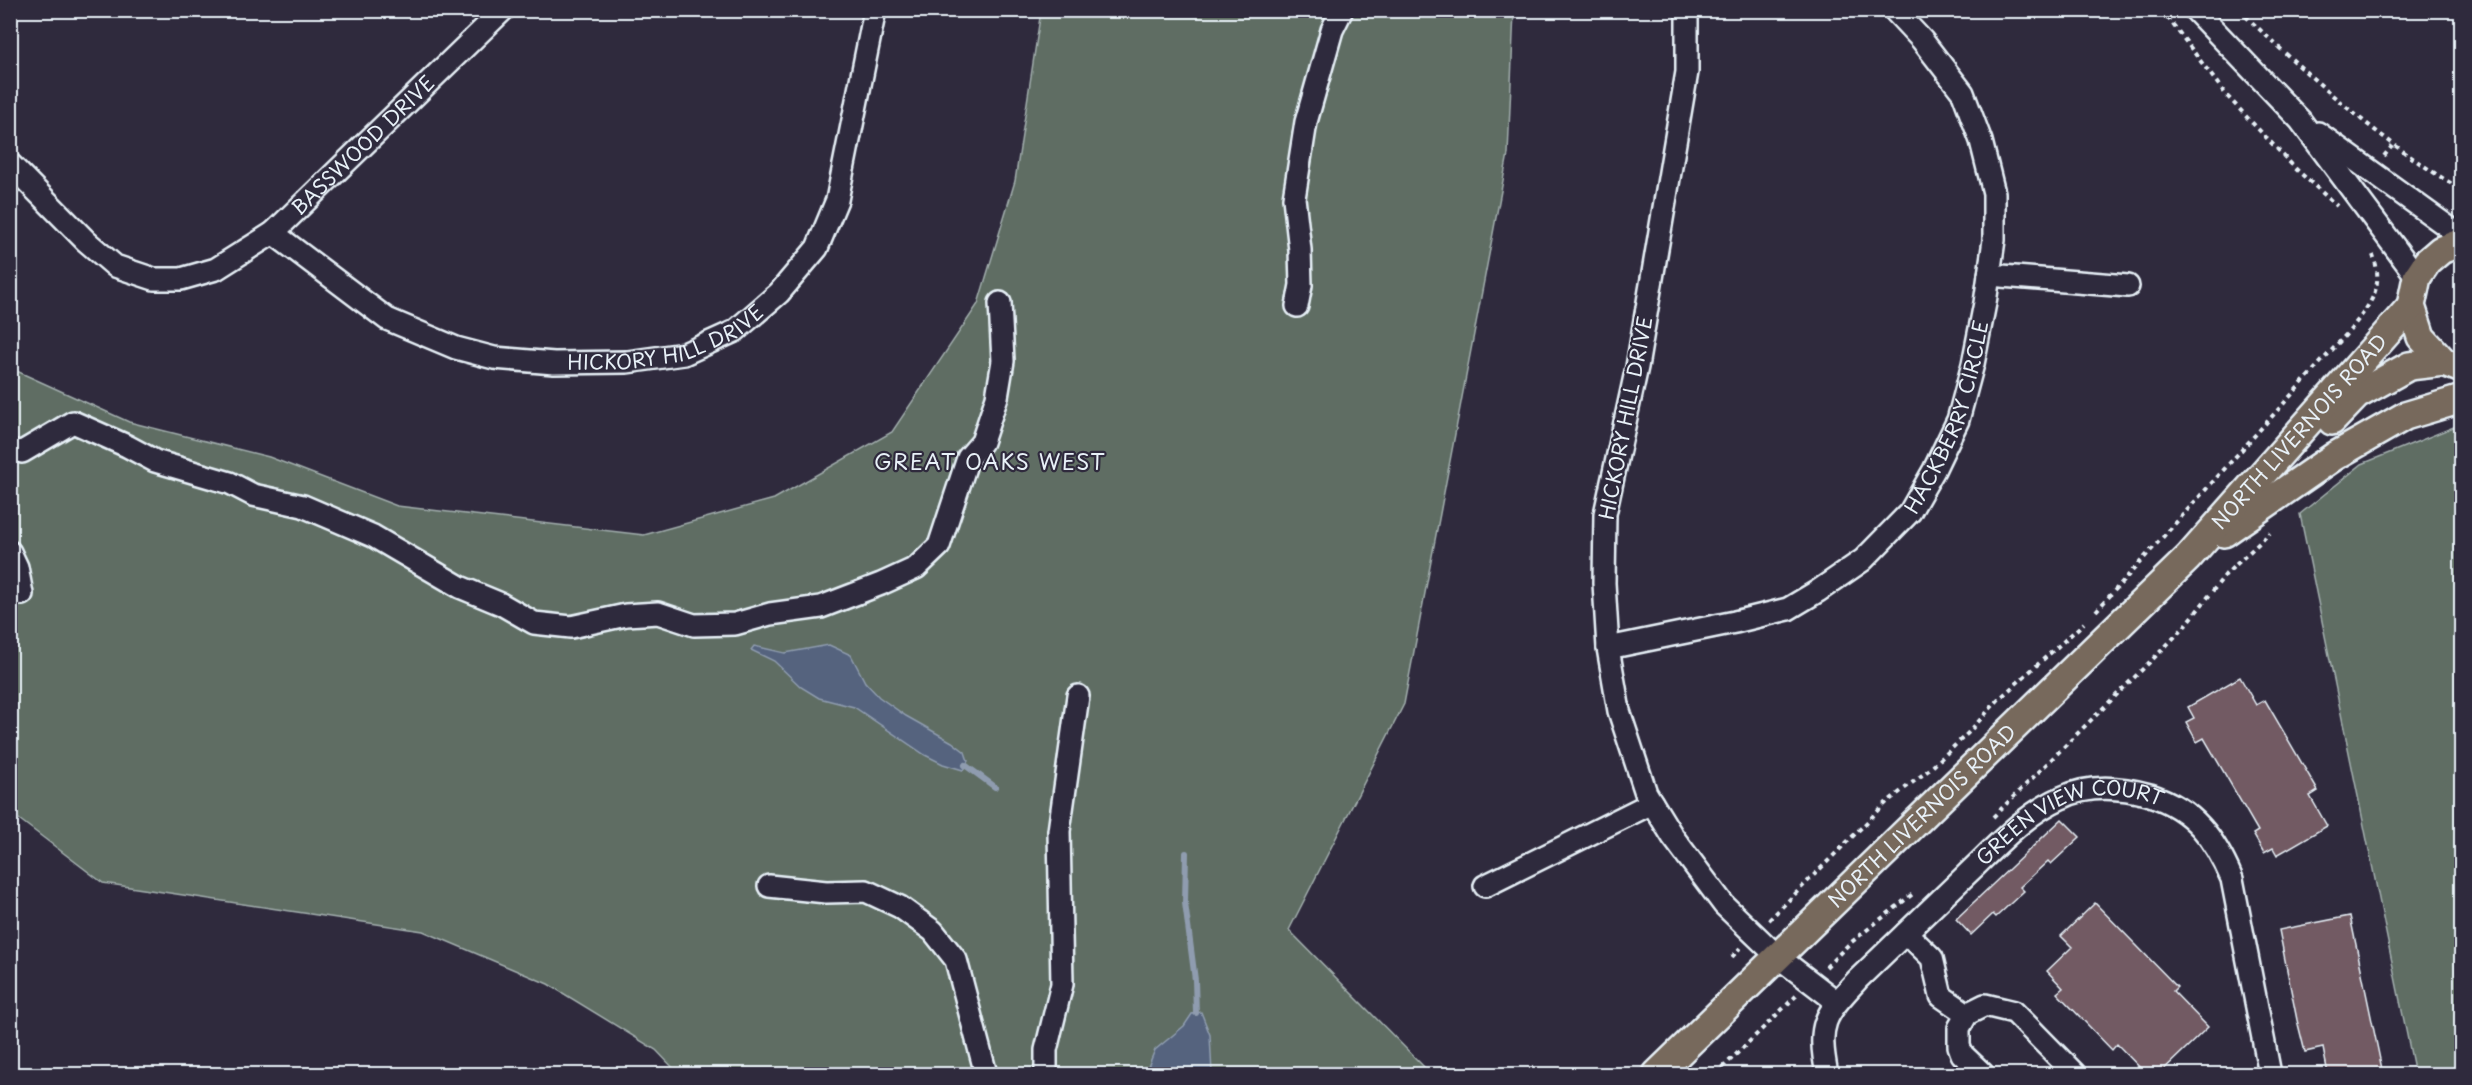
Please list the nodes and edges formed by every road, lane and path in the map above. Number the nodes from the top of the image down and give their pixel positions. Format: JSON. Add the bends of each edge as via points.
{"nodes":[{"id":1,"x":503,"y":10,"type":"edge"},
{"id":2,"x":875,"y":10,"type":"edge"},
{"id":3,"x":1342,"y":10,"type":"edge"},
{"id":4,"x":1687,"y":10,"type":"edge"},
{"id":5,"x":1894,"y":10,"type":"edge"},
{"id":6,"x":2162,"y":10,"type":"edge"},
{"id":7,"x":2195,"y":10,"type":"edge"},
{"id":8,"x":2239,"y":10,"type":"edge"},
{"id":9,"x":2300,"y":120,"type":"junction"},
{"id":10,"x":10,"y":164,"type":"edge"},
{"id":11,"x":2462,"y":190,"type":"edge"},
{"id":12,"x":2338,"y":208,"type":"dead end"},
{"id":13,"x":273,"y":232,"type":"junction"},
{"id":14,"x":2462,"y":237,"type":"edge"},
{"id":15,"x":2462,"y":242,"type":"edge"},
{"id":16,"x":2371,"y":248,"type":"dead end"},
{"id":17,"x":1989,"y":275,"type":"junction"},
{"id":18,"x":2417,"y":277,"type":"junction"},
{"id":19,"x":2128,"y":286,"type":"dead end"},
{"id":20,"x":1000,"y":303,"type":"dead end"},
{"id":21,"x":1297,"y":306,"type":"dead end"},
{"id":22,"x":2411,"y":306,"type":"junction"},
{"id":23,"x":2453,"y":366,"type":"edge"},
{"id":24,"x":2462,"y":399,"type":"edge"},
{"id":25,"x":10,"y":450,"type":"edge"},
{"id":26,"x":2272,"y":500,"type":"junction"},
{"id":27,"x":2275,"y":528,"type":"dead end"},
{"id":28,"x":10,"y":552,"type":"edge"},
{"id":29,"x":2188,"y":558,"type":"junction"},
{"id":30,"x":22,"y":594,"type":"dead end"},
{"id":31,"x":2094,"y":613,"type":"dead end"},
{"id":32,"x":2087,"y":621,"type":"dead end"},
{"id":33,"x":1608,"y":648,"type":"junction"},
{"id":34,"x":1078,"y":696,"type":"dead end"},
{"id":35,"x":1652,"y":803,"type":"junction"},
{"id":36,"x":1992,"y":818,"type":"dead end"},
{"id":37,"x":769,"y":886,"type":"dead end"},
{"id":38,"x":1485,"y":886,"type":"dead end"},
{"id":39,"x":1918,"y":890,"type":"dead end"},
{"id":40,"x":1906,"y":933,"type":"junction"},
{"id":41,"x":1754,"y":934,"type":"junction"},
{"id":42,"x":1777,"y":956,"type":"junction"},
{"id":43,"x":1732,"y":957,"type":"dead end"},
{"id":44,"x":1810,"y":982,"type":"junction"},
{"id":45,"x":1837,"y":1002,"type":"junction"},
{"id":46,"x":1967,"y":1014,"type":"junction"},
{"id":47,"x":986,"y":1074,"type":"edge"},
{"id":48,"x":1046,"y":1074,"type":"edge"},
{"id":49,"x":1657,"y":1074,"type":"edge"},
{"id":50,"x":1716,"y":1074,"type":"edge"},
{"id":51,"x":1827,"y":1074,"type":"edge"},
{"id":52,"x":1983,"y":1074,"type":"edge"},
{"id":53,"x":2075,"y":1074,"type":"edge"},
{"id":54,"x":2270,"y":1074,"type":"edge"}],
"edges":[{"from":1,"to":13,"type":"street","name":"BASSWOOD DRIVE"},
{"from":2,"to":13,"type":"street","name":"HICKORY HILL DRIVE","via":[[837,200],[817,248],[779,293],[735,331],[684,354],[627,362],[554,363],[494,358],[456,348],[387,319]]},
{"from":3,"to":21,"type":"street","via":[[1332,30],[1306,122],[1294,198],[1301,285]]},
{"from":4,"to":33,"type":"street","name":"HICKORY HILL DRIVE","via":[[1687,72],[1637,367],[1605,514]]},
{"from":5,"to":17,"type":"street","name":"HACKBERRY CIRCLE","via":[[1963,93],[1981,141],[1994,194]]},
{"from":6,"to":12,"type":"path","via":[[2227,96]]},
{"from":7,"to":9,"type":"street"},
{"from":8,"to":11,"type":"path","via":[[2358,118],[2421,166]]},
{"from":9,"to":14,"type":"street"},
{"from":9,"to":18,"type":"street"},
{"from":10,"to":13,"type":"street","name":"BASSWOOD DRIVE","via":[[115,266],[154,279],[181,279],[216,269]]},
{"from":15,"to":18,"type":"main road","via":[[2441,250]]},
{"from":16,"to":31,"type":"path","via":[[2379,270],[2377,291],[2357,321]]},
{"from":17,"to":19,"type":"street"},
{"from":17,"to":33,"type":"street","name":"HACKBERRY CIRCLE","via":[[1958,420],[1910,512],[1863,560],[1788,609]]},
{"from":18,"to":22,"type":"main road"},
{"from":20,"to":25,"type":"street","via":[[1003,361],[997,397],[982,442],[968,458],[939,546],[916,568],[820,608],[770,614],[735,624],[694,625],[658,613],[626,615],[571,627],[534,623],[460,587],[373,536],[303,506],[253,495],[230,483],[155,461],[73,422],[22,452]]},
{"from":22,"to":23,"type":"main road","via":[[2421,337]]},
{"from":22,"to":29,"type":"main road","name":"NORTH LIVERNOIS ROAD"},
{"from":23,"to":26,"type":"main road","name":"NORTH LIVERNOIS ROAD","via":[[2409,366],[2357,395],[2334,418]]},
{"from":24,"to":26,"type":"main road","via":[[2405,416],[2335,456]]},
{"from":26,"to":29,"type":"main road","name":"NORTH LIVERNOIS ROAD"},
{"from":27,"to":36,"type":"path","via":[[2226,574],[2162,650]]},
{"from":28,"to":30,"type":"street"},
{"from":29,"to":42,"type":"main road","name":"NORTH LIVERNOIS ROAD"},
{"from":32,"to":41,"type":"path","via":[[2007,691],[1930,769],[1887,802]]},
{"from":33,"to":35,"type":"street","name":"HICKORY HILL DRIVE","via":[[1619,711]]},
{"from":34,"to":48,"type":"street","via":[[1059,831],[1062,984],[1046,1050]]},
{"from":35,"to":38,"type":"street"},
{"from":35,"to":41,"type":"street","name":"HICKORY HILL DRIVE","via":[[1724,905]]},
{"from":37,"to":47,"type":"street","via":[[866,891],[900,907],[933,931],[956,960]]},
{"from":39,"to":44,"type":"path","via":[[1849,944]]},
{"from":40,"to":45,"type":"street","name":"GREEN VIEW COURT"},
{"from":40,"to":46,"type":"street","via":[[1932,958],[1941,996]]},
{"from":40,"to":54,"type":"street","name":"GREEN VIEW COURT","via":[[2021,822],[2062,797],[2097,788],[2126,789],[2158,798],[2183,811],[2206,831],[2232,879]]},
{"from":41,"to":42,"type":"street","name":"HICKORY HILL DRIVE"},
{"from":41,"to":43,"type":"path"},
{"from":42,"to":44,"type":"street"},
{"from":42,"to":49,"type":"main road","name":"NORTH LIVERNOIS ROAD"},
{"from":44,"to":45,"type":"street"},
{"from":44,"to":50,"type":"path"},
{"from":45,"to":51,"type":"street","name":"GREEN VIEW COURT","via":[[1823,1025]]},
{"from":46,"to":52,"type":"street","via":[[1959,1028],[1959,1046]]},
{"from":46,"to":53,"type":"street","via":[[1985,1005],[2014,1012]]}]}
